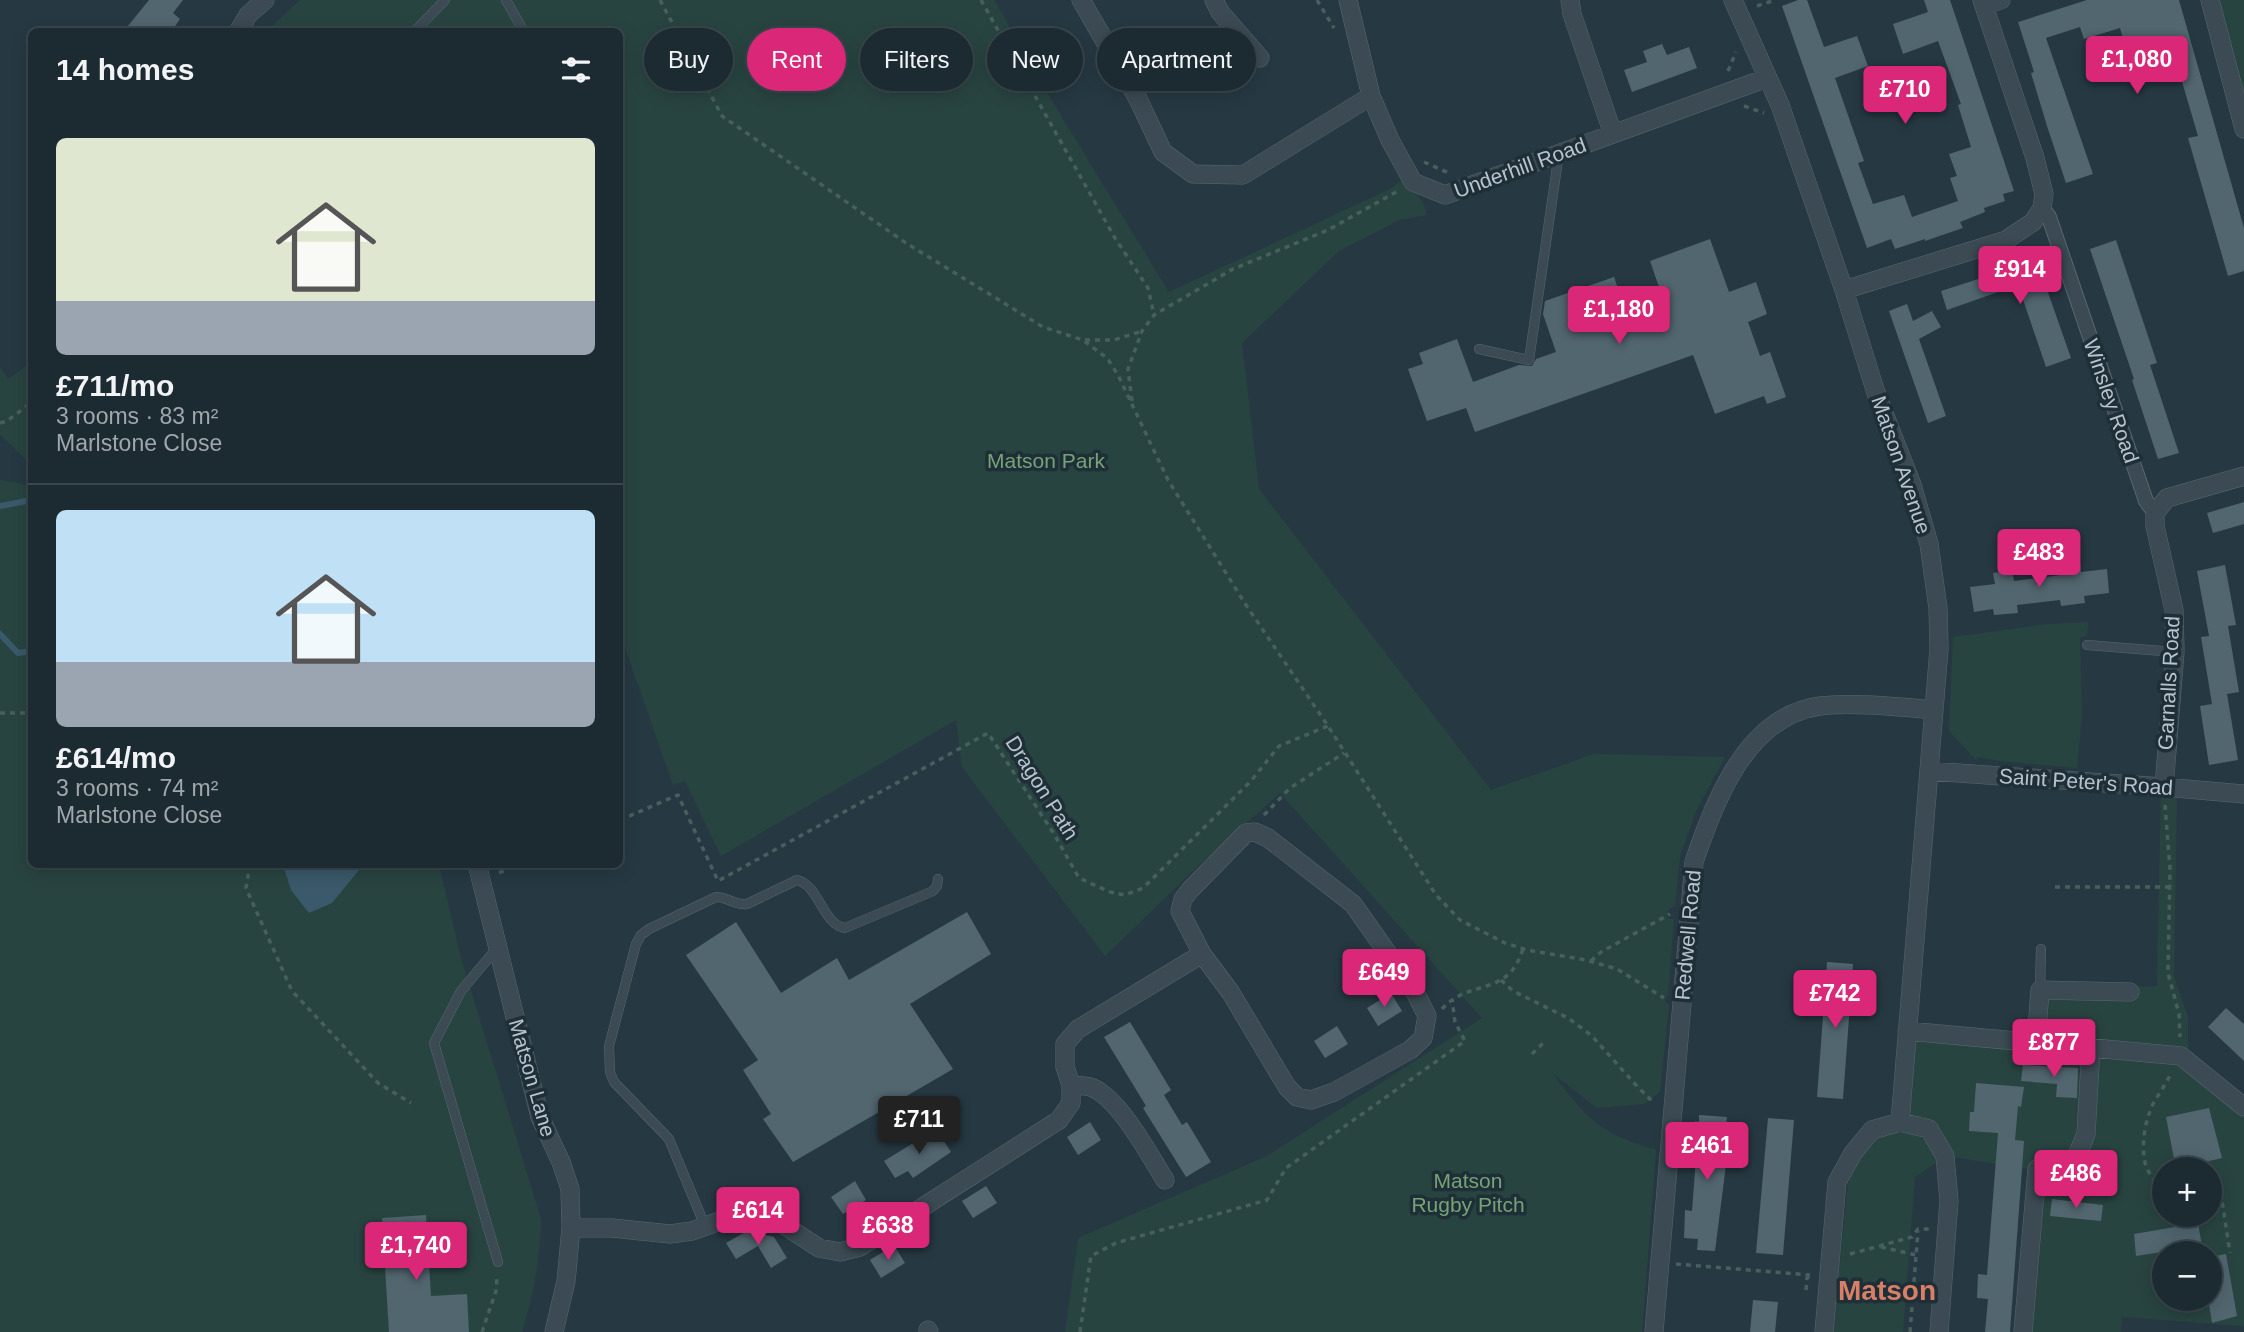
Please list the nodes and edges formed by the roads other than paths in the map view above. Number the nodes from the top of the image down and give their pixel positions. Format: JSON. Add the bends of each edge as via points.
{"nodes":[{"id":1,"x":445,"y":0,"type":"edge"},
{"id":2,"x":506,"y":0,"type":"edge"},
{"id":3,"x":1081,"y":0,"type":"edge"},
{"id":4,"x":1214,"y":0,"type":"edge"},
{"id":5,"x":1348,"y":0,"type":"edge"},
{"id":6,"x":1570,"y":0,"type":"edge"},
{"id":7,"x":1733,"y":0,"type":"edge"},
{"id":8,"x":2210,"y":0,"type":"edge"},
{"id":9,"x":260,"y":1,"type":"edge"},
{"id":10,"x":1989,"y":2,"type":"edge"},
{"id":11,"x":241,"y":28,"type":"edge"},
{"id":12,"x":418,"y":28,"type":"edge"},
{"id":13,"x":522,"y":28,"type":"edge"},
{"id":14,"x":1260,"y":58,"type":"dead end"},
{"id":15,"x":1767,"y":78,"type":"junction"},
{"id":16,"x":1371,"y":96,"type":"junction"},
{"id":17,"x":2244,"y":130,"type":"edge"},
{"id":18,"x":1613,"y":134,"type":"junction"},
{"id":19,"x":1559,"y":153,"type":"junction"},
{"id":20,"x":2042,"y":208,"type":"junction"},
{"id":21,"x":1844,"y":290,"type":"junction"},
{"id":22,"x":1479,"y":349,"type":"dead end"},
{"id":23,"x":2244,"y":476,"type":"edge"},
{"id":24,"x":2155,"y":513,"type":"junction"},
{"id":25,"x":2087,"y":645,"type":"dead end"},
{"id":26,"x":2175,"y":652,"type":"junction"},
{"id":27,"x":1934,"y":710,"type":"junction"},
{"id":28,"x":1929,"y":772,"type":"junction"},
{"id":29,"x":2164,"y":787,"type":"junction"},
{"id":30,"x":2244,"y":794,"type":"edge"},
{"id":31,"x":478,"y":868,"type":"edge"},
{"id":32,"x":938,"y":879,"type":"dead end"},
{"id":33,"x":497,"y":948,"type":"junction"},
{"id":34,"x":2041,"y":949,"type":"dead end"},
{"id":35,"x":1202,"y":954,"type":"junction"},
{"id":36,"x":2040,"y":990,"type":"junction"},
{"id":37,"x":2130,"y":992,"type":"dead end"},
{"id":38,"x":1908,"y":1031,"type":"junction"},
{"id":39,"x":2036,"y":1042,"type":"junction"},
{"id":40,"x":2091,"y":1047,"type":"junction"},
{"id":41,"x":1071,"y":1085,"type":"junction"},
{"id":42,"x":2244,"y":1107,"type":"edge"},
{"id":43,"x":1900,"y":1122,"type":"junction"},
{"id":44,"x":1165,"y":1180,"type":"dead end"},
{"id":45,"x":705,"y":1226,"type":"junction"},
{"id":46,"x":572,"y":1228,"type":"junction"},
{"id":47,"x":498,"y":1262,"type":"road end"},
{"id":48,"x":554,"y":1332,"type":"edge"},
{"id":49,"x":1654,"y":1332,"type":"edge"},
{"id":50,"x":1824,"y":1332,"type":"edge"},
{"id":51,"x":1939,"y":1332,"type":"edge"},
{"id":52,"x":2023,"y":1332,"type":"edge"}],
"edges":[{"from":1,"to":12,"type":"lane"},
{"from":2,"to":13,"type":"lane"},
{"from":3,"to":16,"type":"street","via":[[1163,152],[1193,174],[1243,175]]},
{"from":4,"to":14,"type":"street"},
{"from":5,"to":16,"type":"street"},
{"from":6,"to":18,"type":"street","name":"Underhill Road"},
{"from":7,"to":15,"type":"street","name":"Matson Avenue"},
{"from":8,"to":17,"type":"street"},
{"from":9,"to":11,"type":"street"},
{"from":10,"to":20,"type":"street","name":"Winsley Road","via":[[2035,158],[2044,194]]},
{"from":15,"to":18,"type":"street","name":"Underhill Road"},
{"from":15,"to":21,"type":"street","name":"Matson Avenue"},
{"from":16,"to":19,"type":"street","name":"Underhill Road","via":[[1413,182],[1445,195]]},
{"from":18,"to":19,"type":"street","name":"Underhill Road"},
{"from":19,"to":22,"type":"lane","via":[[1529,360]]},
{"from":20,"to":21,"type":"street","via":[[2033,222],[2006,240]]},
{"from":20,"to":24,"type":"street","name":"Winsley Road","via":[[2049,217],[2146,501]]},
{"from":21,"to":27,"type":"street","name":"Matson Avenue","via":[[1929,544],[1938,608]]},
{"from":23,"to":24,"type":"street","via":[[2166,498]]},
{"from":24,"to":26,"type":"street","name":"Garnalls Road","via":[[2174,610]]},
{"from":25,"to":26,"type":"lane"},
{"from":26,"to":29,"type":"street","name":"Garnalls Road"},
{"from":27,"to":28,"type":"street","name":"Matson Avenue"},
{"from":27,"to":49,"type":"street","name":"Redwell Road","via":[[1819,706],[1776,722],[1742,758],[1713,809],[1695,862]]},
{"from":28,"to":29,"type":"street","name":"Saint Peter's Road"},
{"from":28,"to":38,"type":"street","name":"Matson Avenue"},
{"from":29,"to":30,"type":"street","name":"Saint Peter's Road"},
{"from":31,"to":33,"type":"street","name":"Matson Lane"},
{"from":32,"to":45,"type":"lane","via":[[933,891],[845,928],[836,925],[805,883],[797,880],[747,904],[716,897],[641,935],[609,1046],[610,1072],[614,1082],[669,1139]]},
{"from":33,"to":46,"type":"street","name":"Matson Lane","via":[[540,1117],[570,1189]]},
{"from":33,"to":47,"type":"lane","via":[[461,991],[434,1043]]},
{"from":34,"to":36,"type":"lane"},
{"from":35,"to":35,"type":"street","via":[[1180,911],[1183,899],[1246,833],[1255,832],[1353,904],[1424,1006],[1427,1026],[1423,1038],[1335,1092],[1311,1100],[1297,1097]]},
{"from":35,"to":41,"type":"street","via":[[1078,1029],[1065,1044]]},
{"from":36,"to":37,"type":"street"},
{"from":36,"to":39,"type":"street"},
{"from":38,"to":39,"type":"street"},
{"from":38,"to":43,"type":"street","name":"Matson Avenue"},
{"from":39,"to":40,"type":"street"},
{"from":40,"to":42,"type":"street","via":[[2183,1058]]},
{"from":40,"to":52,"type":"street","via":[[2086,1133],[2076,1158],[2052,1169],[2037,1169]]},
{"from":41,"to":44,"type":"street","via":[[1090,1087],[1106,1096]]},
{"from":41,"to":45,"type":"street","via":[[1071,1103],[1059,1121],[860,1247],[840,1252],[819,1248],[766,1214],[739,1214]]},
{"from":43,"to":50,"type":"street","via":[[1872,1130],[1838,1182]]},
{"from":43,"to":51,"type":"street","via":[[1929,1129],[1945,1156],[1949,1201]]},
{"from":45,"to":46,"type":"street","via":[[670,1234]]},
{"from":46,"to":48,"type":"street","name":"Matson Lane"}]}
